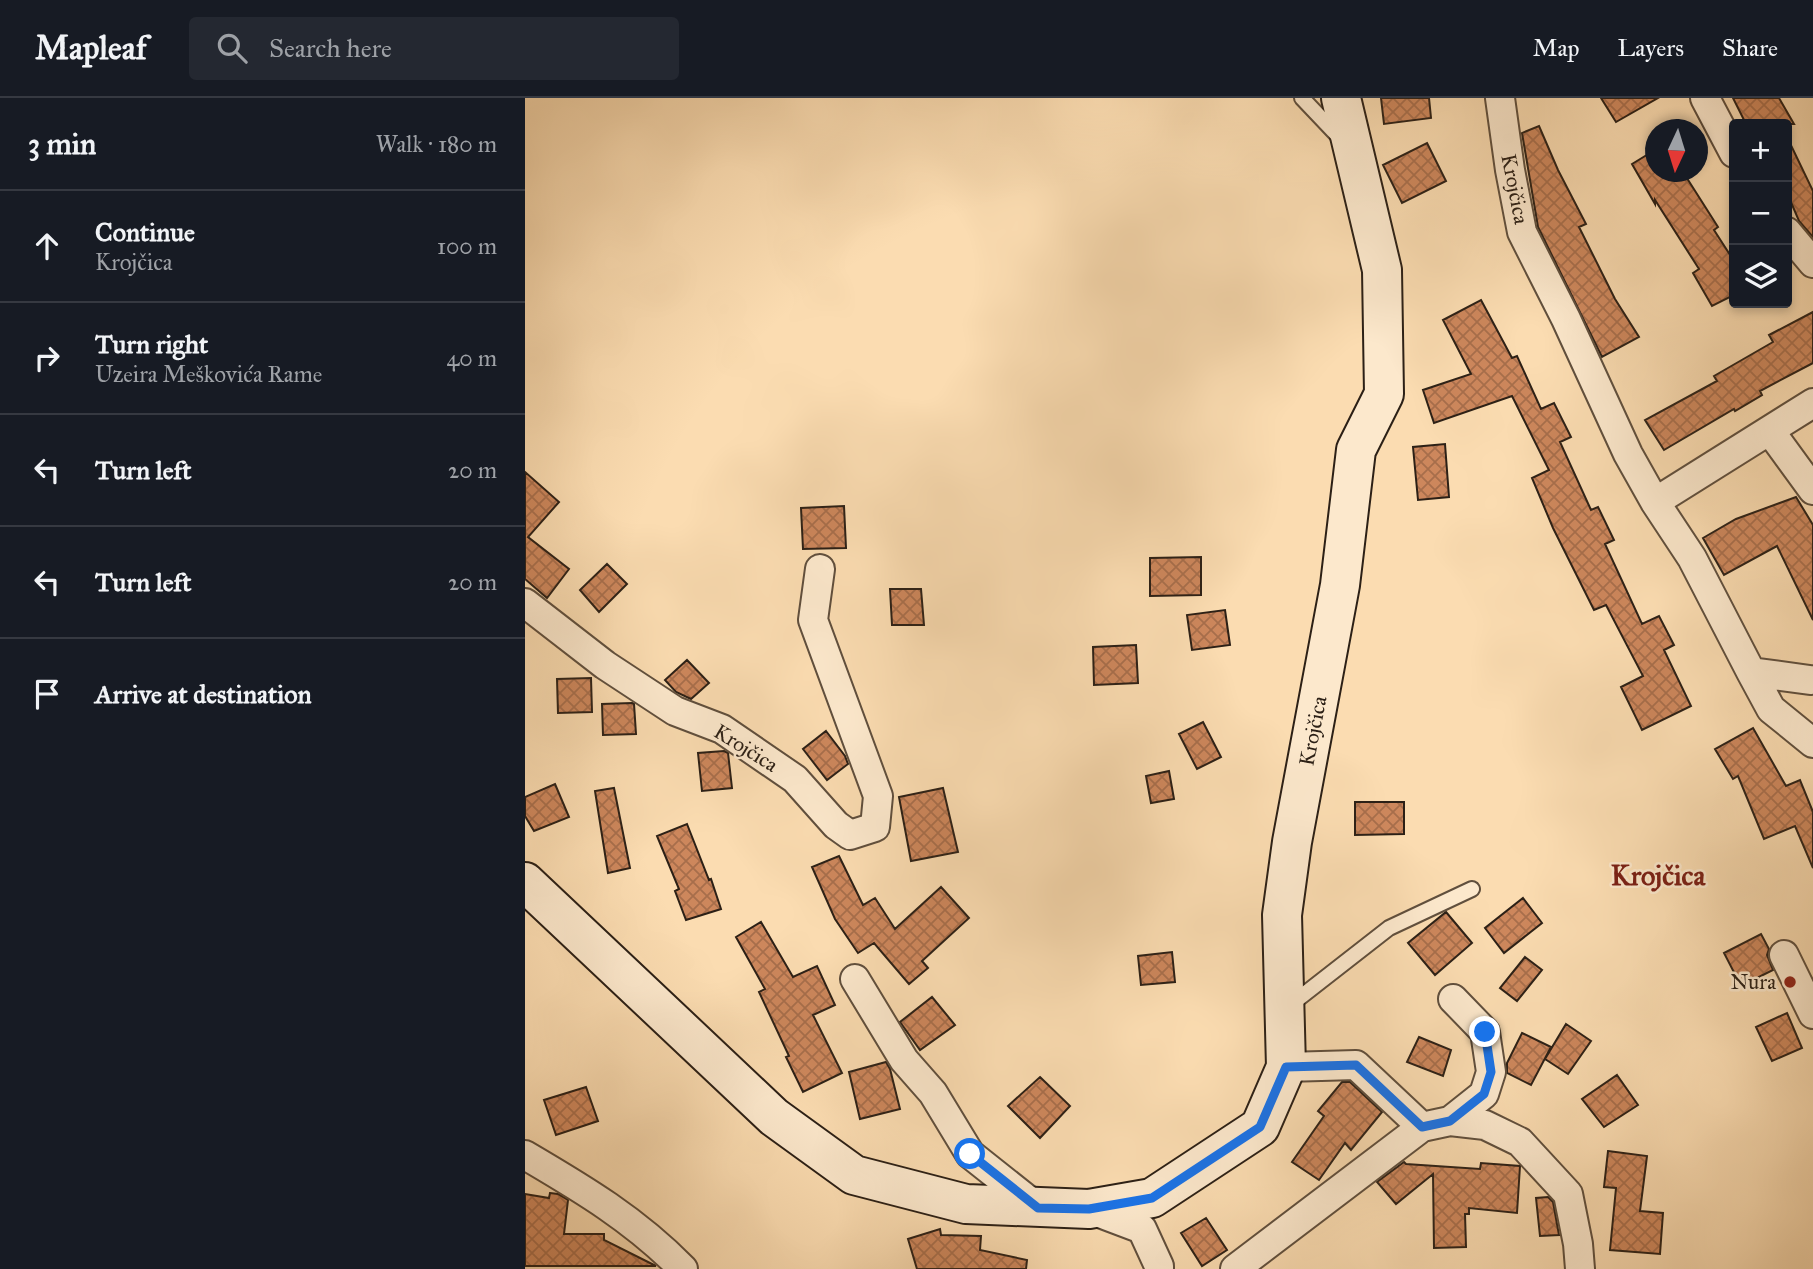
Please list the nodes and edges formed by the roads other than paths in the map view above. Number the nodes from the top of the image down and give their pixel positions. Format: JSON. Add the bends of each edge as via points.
{"nodes":[{"id":1,"x":1302,"y":98,"type":"edge"},
{"id":2,"x":1341,"y":98,"type":"edge"},
{"id":3,"x":1500,"y":98,"type":"edge"},
{"id":4,"x":1705,"y":98,"type":"edge"},
{"id":5,"x":1729,"y":144,"type":"edge"},
{"id":6,"x":1354,"y":154,"type":"junction"},
{"id":7,"x":1792,"y":238,"type":"edge"},
{"id":8,"x":1813,"y":263,"type":"edge"},
{"id":9,"x":1813,"y":403,"type":"edge"},
{"id":10,"x":1770,"y":431,"type":"junction"},
{"id":11,"x":1813,"y":490,"type":"edge"},
{"id":12,"x":1655,"y":502,"type":"junction"},
{"id":13,"x":820,"y":569,"type":"dead end"},
{"id":14,"x":525,"y":603,"type":"edge"},
{"id":15,"x":1751,"y":671,"type":"junction"},
{"id":16,"x":1810,"y":680,"type":"dead end"},
{"id":17,"x":1813,"y":743,"type":"edge"},
{"id":18,"x":525,"y":882,"type":"edge"},
{"id":19,"x":1472,"y":889,"type":"dead end"},
{"id":20,"x":1784,"y":955,"type":"dead end"},
{"id":21,"x":855,"y":979,"type":"dead end"},
{"id":22,"x":1453,"y":999,"type":"dead end"},
{"id":23,"x":1285,"y":1010,"type":"junction"},
{"id":24,"x":1813,"y":1014,"type":"edge"},
{"id":25,"x":1286,"y":1067,"type":"junction"},
{"id":26,"x":1450,"y":1121,"type":"junction"},
{"id":27,"x":1422,"y":1127,"type":"junction"},
{"id":28,"x":525,"y":1155,"type":"edge"},
{"id":29,"x":1038,"y":1208,"type":"junction"},
{"id":30,"x":1089,"y":1209,"type":"junction"},
{"id":31,"x":683,"y":1269,"type":"edge"},
{"id":32,"x":1159,"y":1269,"type":"edge"},
{"id":33,"x":1235,"y":1269,"type":"edge"},
{"id":34,"x":1580,"y":1269,"type":"edge"}],
"edges":[{"from":1,"to":6,"type":"lane"},
{"from":2,"to":6,"type":"main road","name":"Krojčica"},
{"from":3,"to":12,"type":"street","name":"Krojčica","via":[[1522,232],[1627,454]]},
{"from":4,"to":5,"type":"street"},
{"from":6,"to":23,"type":"main road","name":"Krojčica","via":[[1382,270],[1384,394],[1356,450],[1340,585],[1292,842],[1282,915]]},
{"from":7,"to":8,"type":"street"},
{"from":9,"to":10,"type":"street"},
{"from":10,"to":11,"type":"street"},
{"from":10,"to":12,"type":"street"},
{"from":12,"to":15,"type":"street","name":"Krojčica","via":[[1692,558]]},
{"from":13,"to":14,"type":"street","name":"Krojčica","via":[[813,620],[878,796],[874,827],[851,835],[836,825],[795,779],[722,730],[675,711],[605,665]]},
{"from":15,"to":16,"type":"street"},
{"from":15,"to":17,"type":"street","name":"Krojčica","via":[[1771,709]]},
{"from":18,"to":29,"type":"main road","name":"Krojčica","via":[[774,1117],[854,1175],[965,1204]]},
{"from":19,"to":23,"type":"lane","via":[[1389,928]]},
{"from":20,"to":24,"type":"street"},
{"from":21,"to":29,"type":"street","via":[[904,1060],[933,1093],[970,1154]]},
{"from":22,"to":26,"type":"street","via":[[1485,1032],[1491,1072],[1484,1094]]},
{"from":23,"to":25,"type":"main road","name":"Krojčica"},
{"from":25,"to":27,"type":"street","via":[[1356,1065]]},
{"from":25,"to":30,"type":"main road","name":"Krojčica","via":[[1260,1127],[1152,1198]]},
{"from":26,"to":27,"type":"street"},
{"from":26,"to":34,"type":"street","via":[[1485,1125],[1520,1143],[1568,1194]]},
{"from":27,"to":33,"type":"street"},
{"from":28,"to":31,"type":"street","via":[[596,1196]]},
{"from":29,"to":30,"type":"main road","name":"Krojčica"},
{"from":30,"to":32,"type":"street","via":[[1142,1229]]}]}
